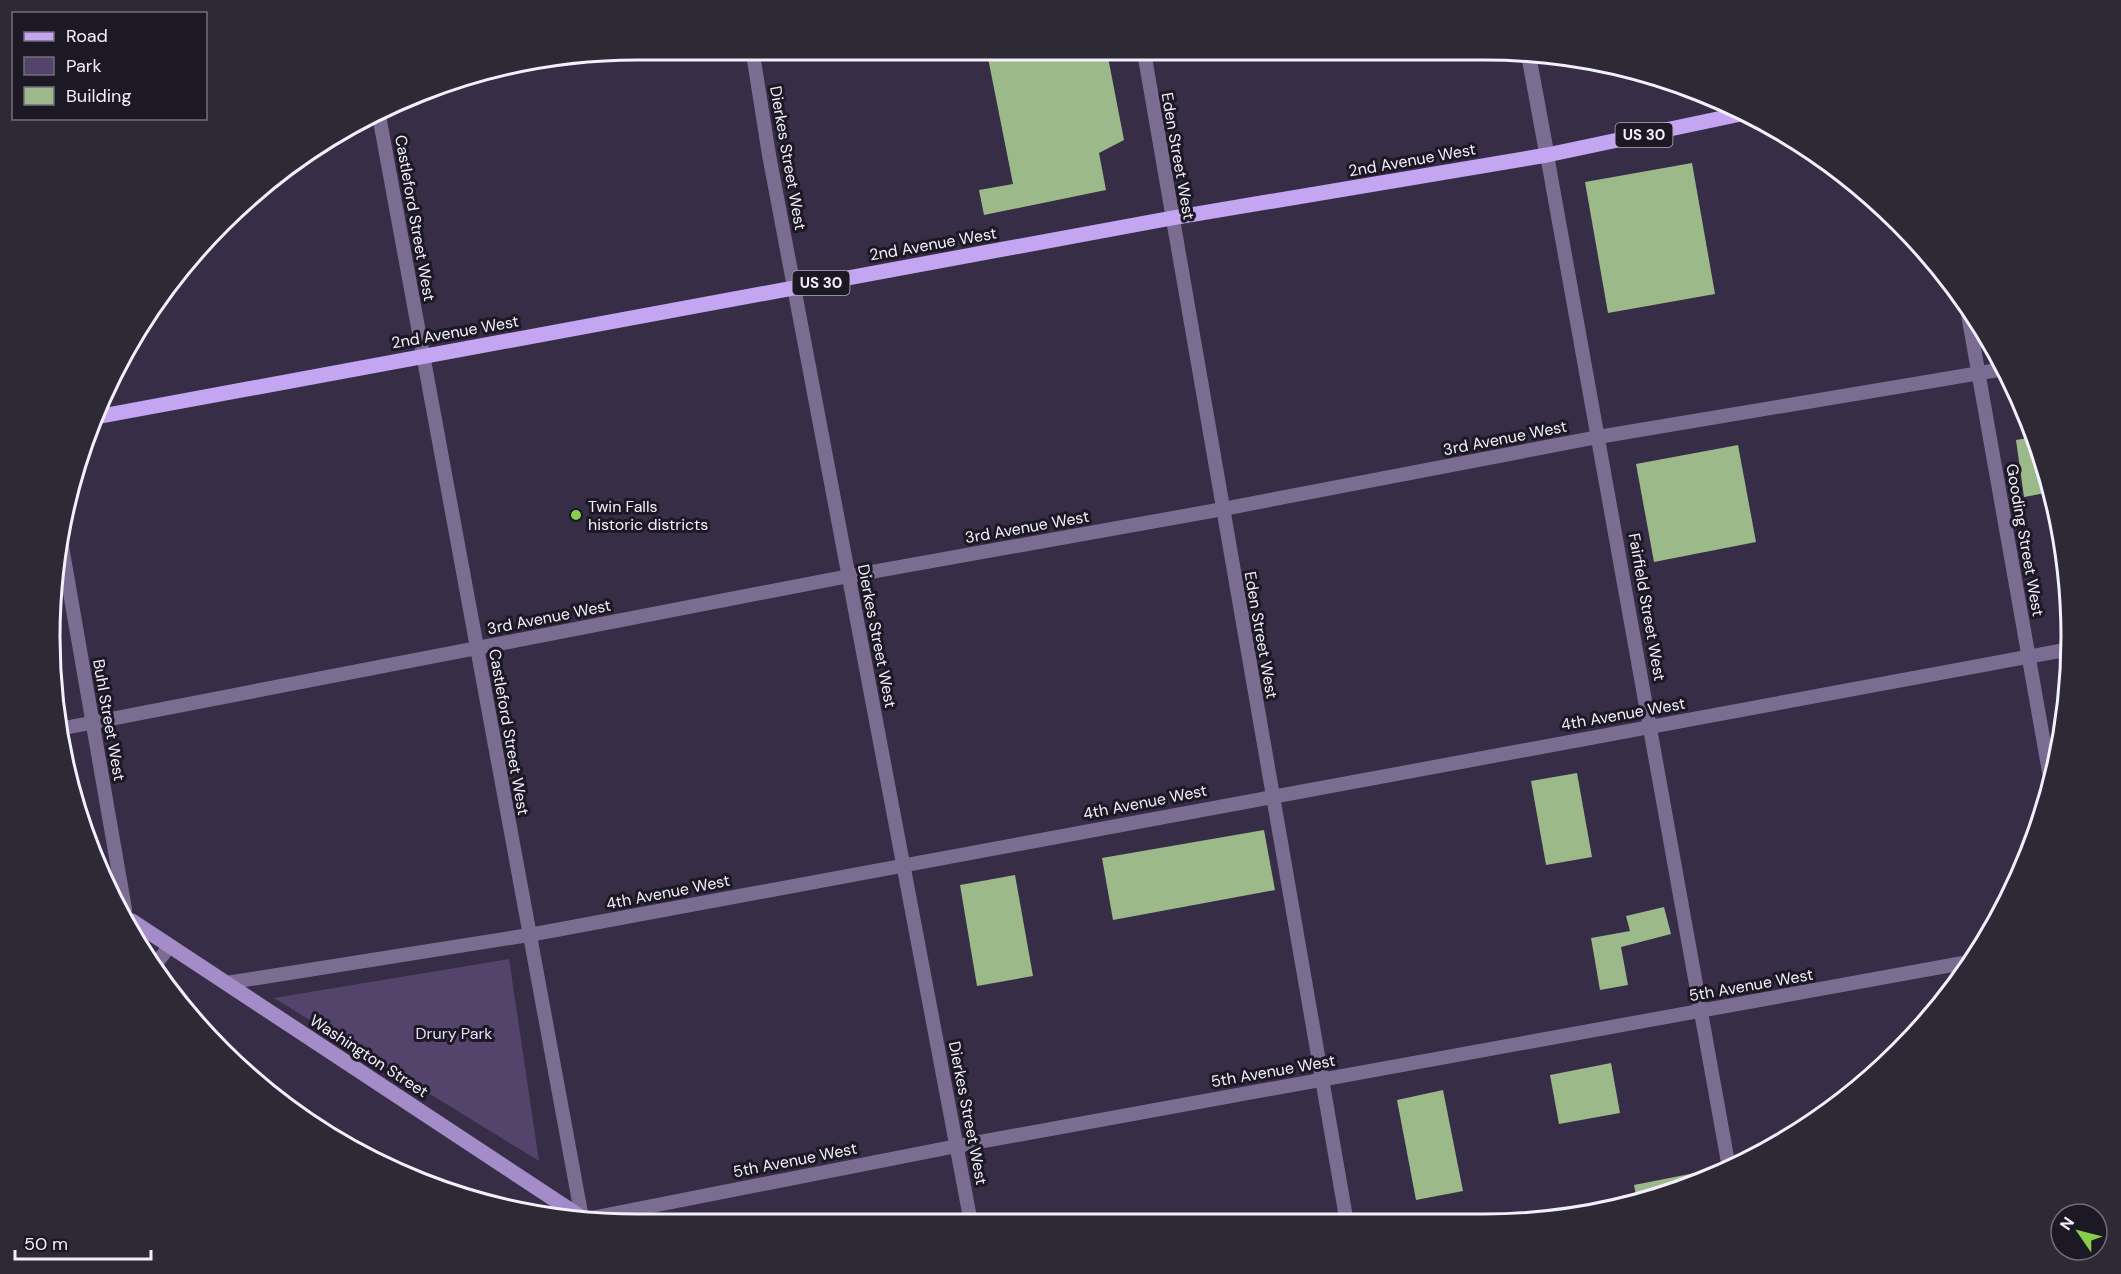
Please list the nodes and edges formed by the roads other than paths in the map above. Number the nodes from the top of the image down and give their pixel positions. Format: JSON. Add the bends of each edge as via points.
{"nodes":[{"id":1,"x":754,"y":60,"type":"edge"},
{"id":2,"x":1145,"y":60,"type":"edge"},
{"id":3,"x":1530,"y":62,"type":"edge"},
{"id":4,"x":1731,"y":116,"type":"edge"},
{"id":5,"x":380,"y":121,"type":"edge"},
{"id":6,"x":1547,"y":155,"type":"junction"},
{"id":7,"x":1172,"y":218,"type":"junction"},
{"id":8,"x":795,"y":288,"type":"junction"},
{"id":9,"x":1970,"y":326,"type":"edge"},
{"id":10,"x":423,"y":355,"type":"junction"},
{"id":11,"x":1995,"y":371,"type":"edge"},
{"id":12,"x":1979,"y":374,"type":"junction"},
{"id":13,"x":104,"y":415,"type":"edge"},
{"id":14,"x":1598,"y":437,"type":"junction"},
{"id":15,"x":1223,"y":509,"type":"junction"},
{"id":16,"x":65,"y":564,"type":"edge"},
{"id":17,"x":849,"y":576,"type":"junction"},
{"id":18,"x":477,"y":648,"type":"junction"},
{"id":19,"x":2061,"y":651,"type":"edge"},
{"id":20,"x":2028,"y":656,"type":"junction"},
{"id":21,"x":93,"y":724,"type":"junction"},
{"id":22,"x":1650,"y":726,"type":"junction"},
{"id":23,"x":67,"y":728,"type":"edge"},
{"id":24,"x":2047,"y":762,"type":"edge"},
{"id":25,"x":1272,"y":795,"type":"junction"},
{"id":26,"x":904,"y":865,"type":"junction"},
{"id":27,"x":123,"y":898,"type":"edge"},
{"id":28,"x":136,"y":924,"type":"edge"},
{"id":29,"x":529,"y":934,"type":"junction"},
{"id":30,"x":169,"y":947,"type":"junction"},
{"id":31,"x":158,"y":960,"type":"edge"},
{"id":32,"x":1960,"y":964,"type":"edge"},
{"id":33,"x":226,"y":983,"type":"junction"},
{"id":34,"x":1701,"y":1011,"type":"junction"},
{"id":35,"x":1322,"y":1079,"type":"junction"},
{"id":36,"x":957,"y":1146,"type":"junction"},
{"id":37,"x":1727,"y":1159,"type":"edge"},
{"id":38,"x":569,"y":1210,"type":"edge"},
{"id":39,"x":582,"y":1211,"type":"edge"},
{"id":40,"x":612,"y":1213,"type":"edge"},
{"id":41,"x":969,"y":1214,"type":"edge"},
{"id":42,"x":1345,"y":1214,"type":"edge"}],
"edges":[{"from":1,"to":8,"type":"street","name":"Dierkes Street West"},
{"from":2,"to":7,"type":"street","name":"Eden Street West"},
{"from":3,"to":6,"type":"street","name":"Fairfield Street West"},
{"from":4,"to":6,"type":"main road","name":"2nd Avenue West","number":"US 30"},
{"from":5,"to":10,"type":"street","name":"Castleford Street West"},
{"from":6,"to":7,"type":"main road","name":"2nd Avenue West","number":"US 30"},
{"from":6,"to":14,"type":"street","name":"Fairfield Street West"},
{"from":7,"to":8,"type":"main road","name":"2nd Avenue West","number":"US 30"},
{"from":7,"to":15,"type":"street","name":"Eden Street West"},
{"from":8,"to":10,"type":"main road","name":"2nd Avenue West","number":"US 30"},
{"from":8,"to":17,"type":"street","name":"Dierkes Street West"},
{"from":9,"to":12,"type":"street","name":"Gooding Street West"},
{"from":10,"to":13,"type":"main road","name":"2nd Avenue West","number":"US 30"},
{"from":10,"to":18,"type":"street","name":"Castleford Street West"},
{"from":11,"to":12,"type":"street","name":"3rd Avenue West"},
{"from":12,"to":14,"type":"street","name":"3rd Avenue West"},
{"from":12,"to":20,"type":"street","name":"Gooding Street West"},
{"from":14,"to":15,"type":"street","name":"3rd Avenue West"},
{"from":14,"to":22,"type":"street","name":"Fairfield Street West"},
{"from":15,"to":17,"type":"street","name":"3rd Avenue West"},
{"from":15,"to":25,"type":"street","name":"Eden Street West"},
{"from":16,"to":21,"type":"street","name":"Buhl Street West"},
{"from":17,"to":18,"type":"street","name":"3rd Avenue West"},
{"from":17,"to":26,"type":"street","name":"Dierkes Street West"},
{"from":18,"to":21,"type":"street","name":"3rd Avenue West"},
{"from":18,"to":29,"type":"street","name":"Castleford Street West"},
{"from":19,"to":20,"type":"street","name":"4th Avenue West"},
{"from":20,"to":22,"type":"street","name":"4th Avenue West"},
{"from":20,"to":24,"type":"street","name":"Gooding Street West"},
{"from":21,"to":23,"type":"street","name":"3rd Avenue West"},
{"from":21,"to":27,"type":"street","name":"Buhl Street West"},
{"from":22,"to":25,"type":"street","name":"4th Avenue West"},
{"from":22,"to":34,"type":"street","name":"Fairfield Street West"},
{"from":25,"to":26,"type":"street","name":"4th Avenue West"},
{"from":25,"to":35,"type":"street","name":"Eden Street West"},
{"from":26,"to":29,"type":"street","name":"4th Avenue West"},
{"from":26,"to":36,"type":"street","name":"Dierkes Street West"},
{"from":28,"to":30,"type":"main road","name":"Washington Street"},
{"from":29,"to":33,"type":"street","name":"4th Avenue West"},
{"from":29,"to":39,"type":"street","name":"Castleford Street West"},
{"from":30,"to":31,"type":"street"},
{"from":30,"to":33,"type":"main road","name":"Washington Street"},
{"from":32,"to":34,"type":"street","name":"5th Avenue West"},
{"from":33,"to":38,"type":"main road","name":"Washington Street"},
{"from":34,"to":35,"type":"street","name":"5th Avenue West"},
{"from":34,"to":37,"type":"street","name":"Fairfield Street West"},
{"from":35,"to":36,"type":"street","name":"5th Avenue West"},
{"from":35,"to":42,"type":"street","name":"Eden Street West"},
{"from":36,"to":40,"type":"street","name":"5th Avenue West"},
{"from":36,"to":41,"type":"street","name":"Dierkes Street West"}]}
